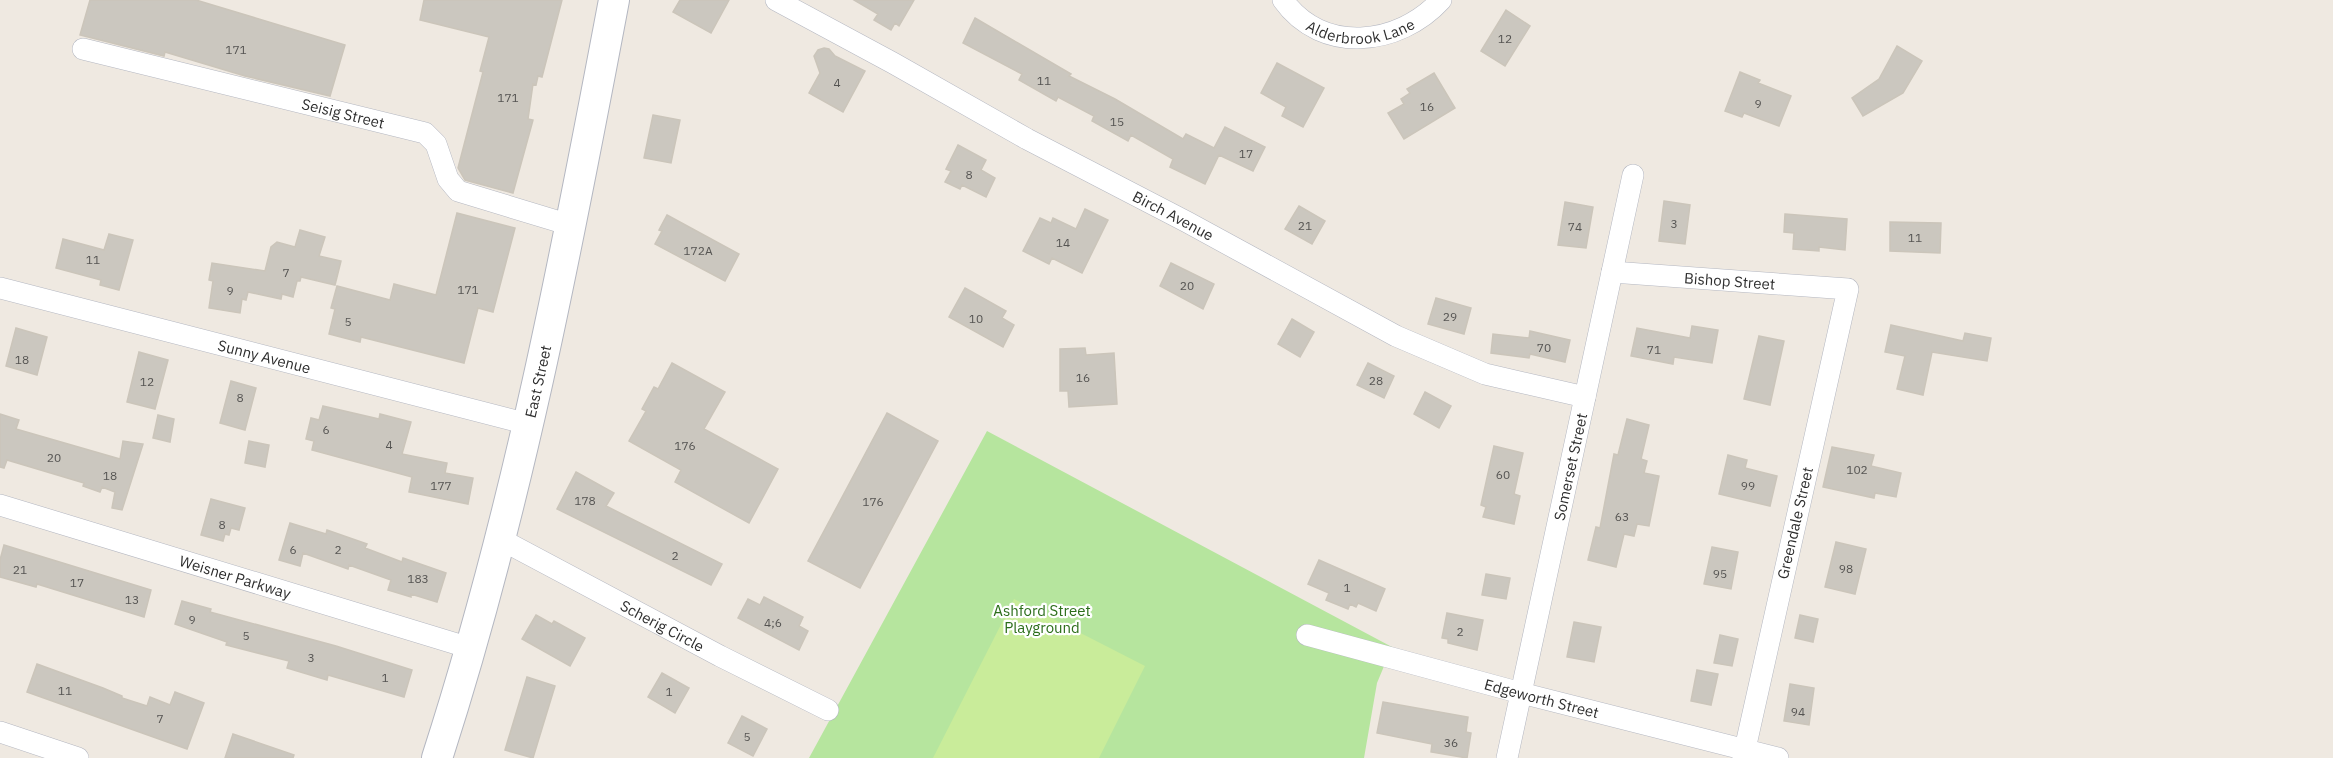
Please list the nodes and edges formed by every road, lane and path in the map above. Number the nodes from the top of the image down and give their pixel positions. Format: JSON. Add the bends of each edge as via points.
{"nodes":[{"id":1,"x":614,"y":0,"type":"edge"},
{"id":2,"x":776,"y":0,"type":"edge"},
{"id":3,"x":1283,"y":0,"type":"edge"},
{"id":4,"x":1441,"y":0,"type":"edge"},
{"id":5,"x":82,"y":49,"type":"dead end"},
{"id":6,"x":1633,"y":175,"type":"dead end"},
{"id":7,"x":570,"y":225,"type":"junction"},
{"id":8,"x":1612,"y":272,"type":"junction"},
{"id":9,"x":0,"y":288,"type":"edge"},
{"id":10,"x":1848,"y":289,"type":"joint"},
{"id":11,"x":1585,"y":397,"type":"junction"},
{"id":12,"x":528,"y":424,"type":"junction"},
{"id":13,"x":0,"y":505,"type":"edge"},
{"id":14,"x":500,"y":539,"type":"junction"},
{"id":15,"x":1307,"y":635,"type":"dead end"},
{"id":16,"x":470,"y":648,"type":"junction"},
{"id":17,"x":1521,"y":693,"type":"junction"},
{"id":18,"x":828,"y":710,"type":"dead end"},
{"id":19,"x":0,"y":732,"type":"edge"},
{"id":20,"x":1743,"y":754,"type":"edge"},
{"id":21,"x":78,"y":758,"type":"edge"},
{"id":22,"x":438,"y":758,"type":"edge"},
{"id":23,"x":1507,"y":758,"type":"edge"},
{"id":24,"x":1778,"y":758,"type":"edge"}],
"edges":[{"from":1,"to":7,"type":"main road","name":"East Street"},
{"from":2,"to":11,"type":"street","name":"Birch Avenue","via":[[1396,336],[1485,374]]},
{"from":3,"to":4,"type":"street","name":"Alderbrook Lane","via":[[1293,15],[1319,31],[1346,37],[1375,37],[1403,29],[1427,15]]},
{"from":5,"to":7,"type":"street","name":"Seisig Street","via":[[425,133],[436,144],[448,179],[458,191]]},
{"from":6,"to":8,"type":"street","name":"Somerset Street"},
{"from":7,"to":12,"type":"main road","name":"East Street"},
{"from":8,"to":10,"type":"street","name":"Bishop Street"},
{"from":8,"to":11,"type":"street","name":"Somerset Street"},
{"from":9,"to":12,"type":"street","name":"Sunny Avenue"},
{"from":10,"to":20,"type":"street","name":"Greendale Street"},
{"from":11,"to":17,"type":"street","name":"Somerset Street"},
{"from":12,"to":14,"type":"main road","name":"East Street"},
{"from":13,"to":16,"type":"street","name":"Weisner Parkway"},
{"from":14,"to":16,"type":"main road","name":"East Street"},
{"from":14,"to":18,"type":"street","name":"Scherig Circle"},
{"from":15,"to":17,"type":"street","name":"Edgeworth Street"},
{"from":16,"to":22,"type":"main road","name":"East Street"},
{"from":17,"to":20,"type":"street","name":"Edgeworth Street"},
{"from":17,"to":23,"type":"street","name":"Somerset Street"},
{"from":19,"to":21,"type":"street"},
{"from":20,"to":24,"type":"street","name":"Edgeworth Street"}]}
